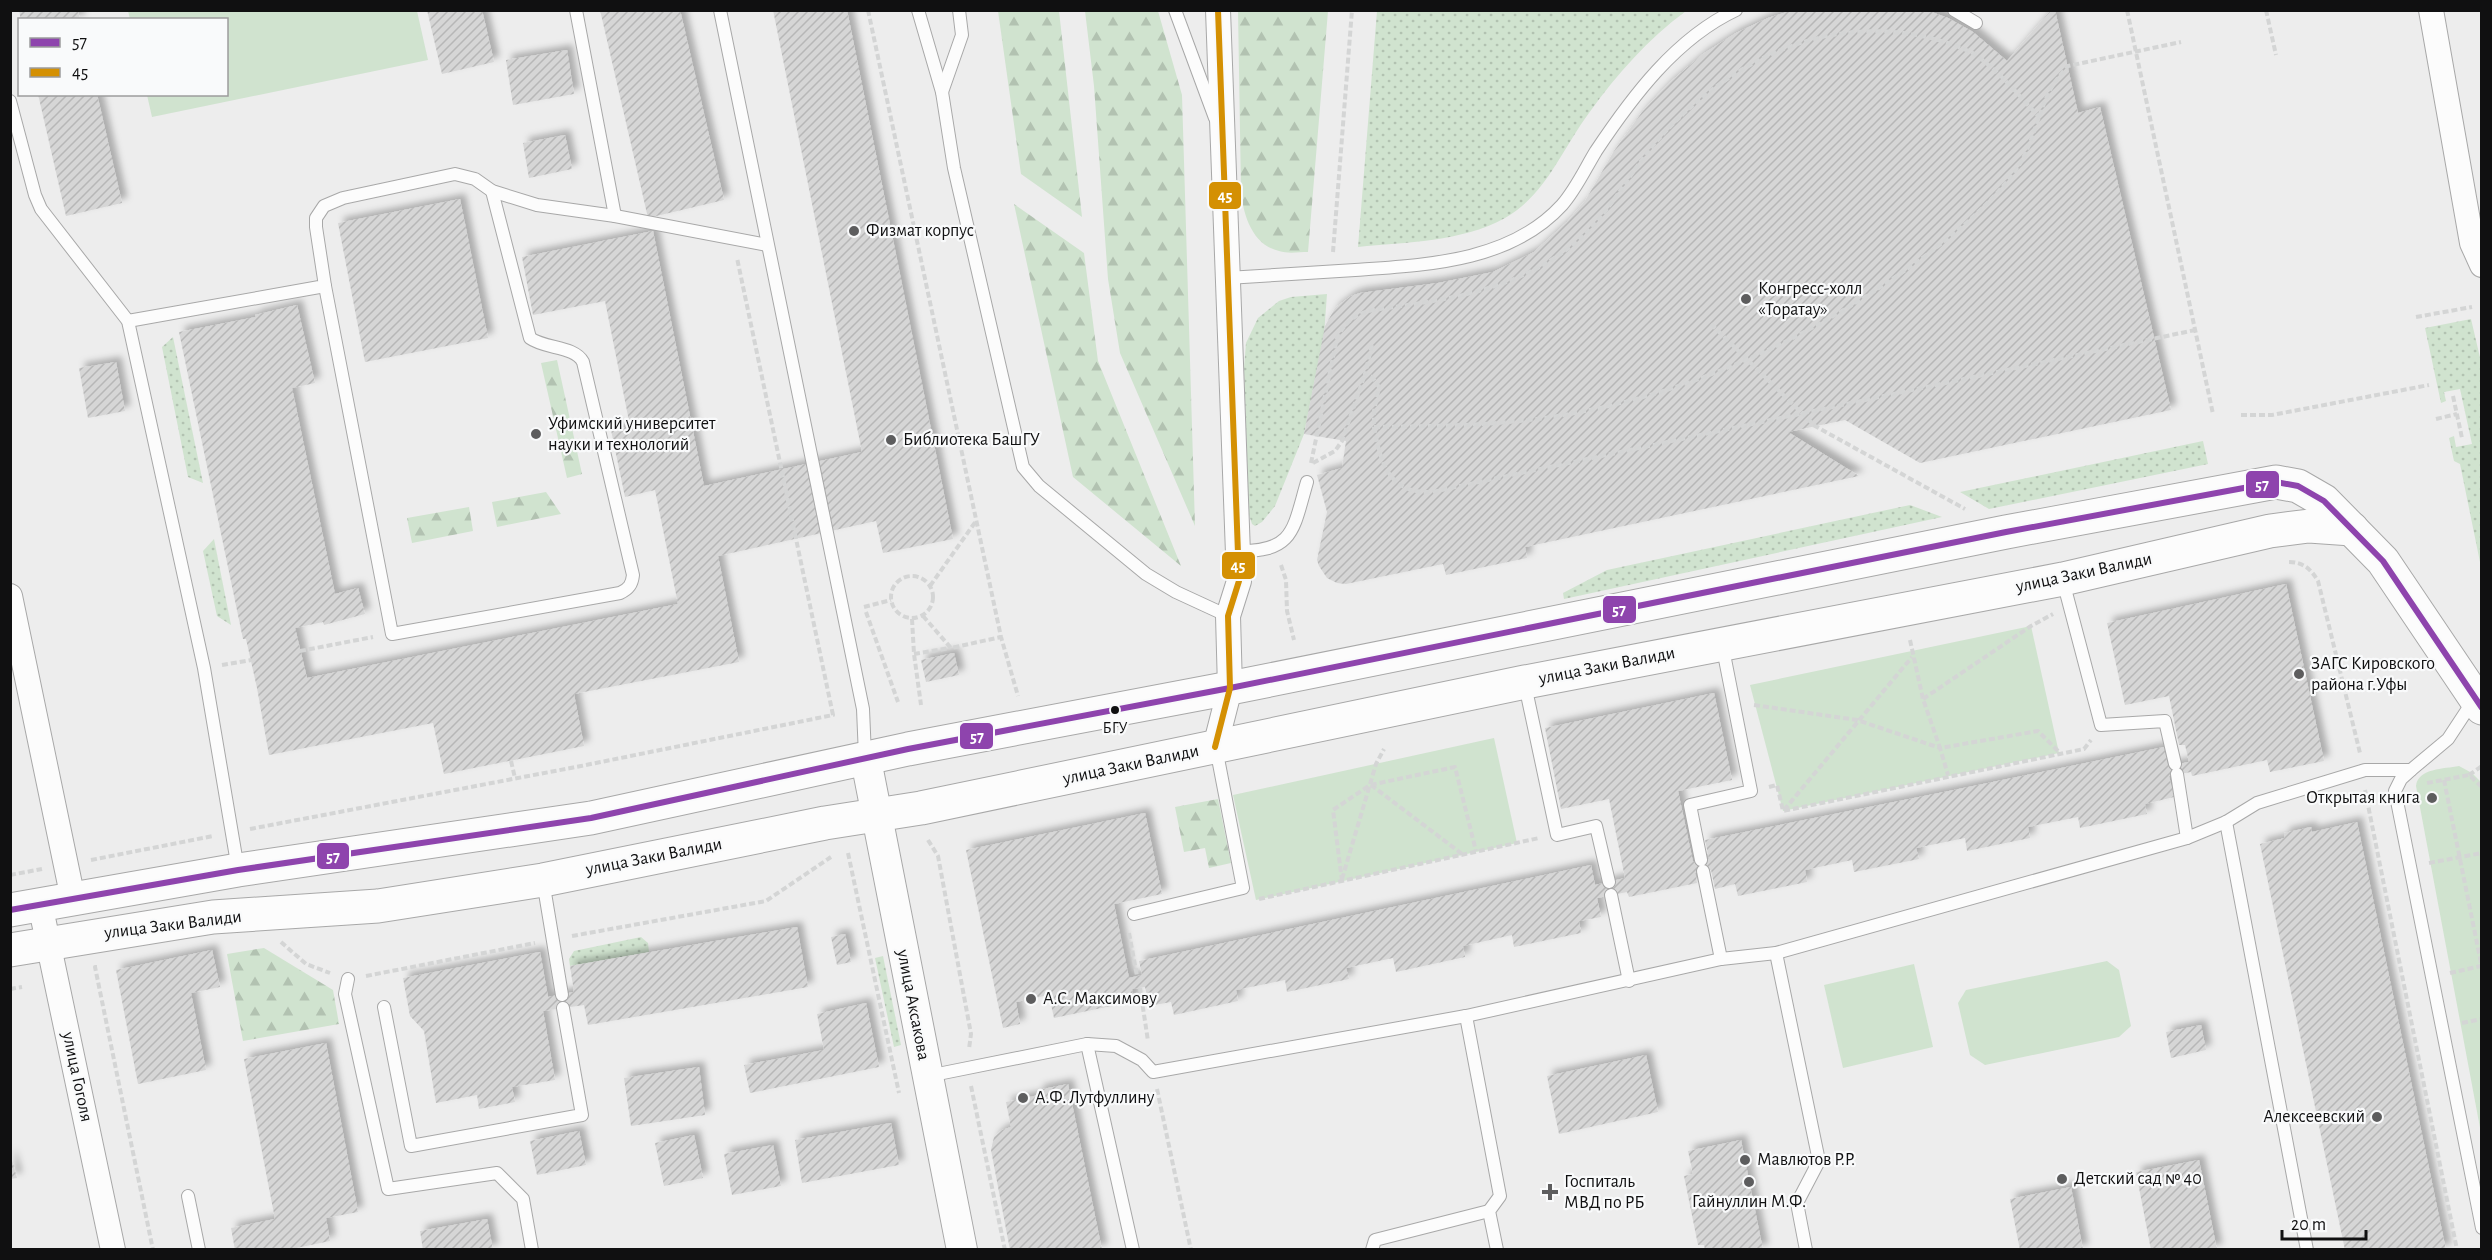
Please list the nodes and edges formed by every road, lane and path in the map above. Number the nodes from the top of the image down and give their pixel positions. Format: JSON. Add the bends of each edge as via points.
{"nodes":[{"id":1,"x":576,"y":10,"type":"edge"},
{"id":2,"x":720,"y":10,"type":"edge"},
{"id":3,"x":868,"y":10,"type":"edge"},
{"id":4,"x":918,"y":10,"type":"edge"},
{"id":5,"x":958,"y":10,"type":"edge"},
{"id":6,"x":1175,"y":10,"type":"edge"},
{"id":7,"x":1218,"y":10,"type":"edge"},
{"id":8,"x":1352,"y":10,"type":"edge"},
{"id":9,"x":1736,"y":10,"type":"edge"},
{"id":10,"x":1954,"y":10,"type":"edge"},
{"id":11,"x":2127,"y":10,"type":"edge"},
{"id":12,"x":2266,"y":10,"type":"edge"},
{"id":13,"x":2431,"y":10,"type":"edge"},
{"id":14,"x":1976,"y":23,"type":"dead end"},
{"id":15,"x":1916,"y":30,"type":"dead end"},
{"id":16,"x":2181,"y":42,"type":"dead end"},
{"id":17,"x":1768,"y":49,"type":"dead end"},
{"id":18,"x":2136,"y":51,"type":"junction"},
{"id":19,"x":2276,"y":55,"type":"dead end"},
{"id":20,"x":942,"y":92,"type":"junction"},
{"id":21,"x":10,"y":101,"type":"edge"},
{"id":22,"x":2041,"y":118,"type":"junction"},
{"id":23,"x":1221,"y":133,"type":"junction"},
{"id":24,"x":492,"y":191,"type":"junction"},
{"id":25,"x":615,"y":216,"type":"junction"},
{"id":26,"x":733,"y":237,"type":"junction"},
{"id":27,"x":767,"y":245,"type":"junction"},
{"id":28,"x":1332,"y":253,"type":"dead end"},
{"id":29,"x":2481,"y":265,"type":"edge"},
{"id":30,"x":1227,"y":278,"type":"junction"},
{"id":31,"x":325,"y":286,"type":"junction"},
{"id":32,"x":2472,"y":307,"type":"dead end"},
{"id":33,"x":2416,"y":317,"type":"dead end"},
{"id":34,"x":128,"y":321,"type":"junction"},
{"id":35,"x":1711,"y":324,"type":"dead end"},
{"id":36,"x":2195,"y":330,"type":"junction"},
{"id":37,"x":1372,"y":345,"type":"dead end"},
{"id":38,"x":1747,"y":360,"type":"junction"},
{"id":39,"x":1365,"y":374,"type":"junction"},
{"id":40,"x":2429,"y":385,"type":"dead end"},
{"id":41,"x":2453,"y":396,"type":"dead end"},
{"id":42,"x":1802,"y":414,"type":"junction"},
{"id":43,"x":2212,"y":414,"type":"dead end"},
{"id":44,"x":2457,"y":414,"type":"junction"},
{"id":45,"x":2241,"y":415,"type":"dead end"},
{"id":46,"x":2436,"y":419,"type":"dead end"},
{"id":47,"x":1374,"y":427,"type":"junction"},
{"id":48,"x":2462,"y":438,"type":"dead end"},
{"id":49,"x":1311,"y":463,"type":"junction"},
{"id":50,"x":1307,"y":483,"type":"joint"},
{"id":51,"x":1951,"y":502,"type":"dead end"},
{"id":52,"x":977,"y":521,"type":"junction"},
{"id":53,"x":2352,"y":529,"type":"junction"},
{"id":54,"x":1270,"y":549,"type":"junction"},
{"id":55,"x":1238,"y":551,"type":"junction"},
{"id":56,"x":2286,"y":562,"type":"dead end"},
{"id":57,"x":930,"y":586,"type":"junction"},
{"id":58,"x":2066,"y":593,"type":"junction"},
{"id":59,"x":10,"y":596,"type":"edge"},
{"id":60,"x":862,"y":596,"type":"dead end"},
{"id":61,"x":891,"y":600,"type":"junction"},
{"id":62,"x":864,"y":607,"type":"junction"},
{"id":63,"x":923,"y":616,"type":"junction"},
{"id":64,"x":1228,"y":616,"type":"junction"},
{"id":65,"x":912,"y":619,"type":"junction"},
{"id":66,"x":14,"y":628,"type":"edge"},
{"id":67,"x":392,"y":634,"type":"junction"},
{"id":68,"x":1001,"y":637,"type":"junction"},
{"id":69,"x":1294,"y":640,"type":"dead end"},
{"id":70,"x":1910,"y":640,"type":"dead end"},
{"id":71,"x":1722,"y":643,"type":"junction"},
{"id":72,"x":951,"y":648,"type":"junction"},
{"id":73,"x":300,"y":651,"type":"dead end"},
{"id":74,"x":914,"y":654,"type":"junction"},
{"id":75,"x":1912,"y":656,"type":"junction"},
{"id":76,"x":251,"y":660,"type":"dead end"},
{"id":77,"x":204,"y":668,"type":"junction"},
{"id":78,"x":1727,"y":678,"type":"junction"},
{"id":79,"x":1525,"y":682,"type":"junction"},
{"id":80,"x":1230,"y":688,"type":"junction"},
{"id":81,"x":1018,"y":696,"type":"dead end"},
{"id":82,"x":1923,"y":699,"type":"junction"},
{"id":83,"x":898,"y":702,"type":"dead end"},
{"id":84,"x":2478,"y":703,"type":"edge"},
{"id":85,"x":921,"y":705,"type":"dead end"},
{"id":86,"x":1857,"y":720,"type":"junction"},
{"id":87,"x":2101,"y":725,"type":"junction"},
{"id":88,"x":1215,"y":747,"type":"junction"},
{"id":89,"x":1384,"y":748,"type":"dead end"},
{"id":90,"x":1940,"y":748,"type":"junction"},
{"id":91,"x":2059,"y":753,"type":"junction"},
{"id":92,"x":866,"y":760,"type":"junction"},
{"id":93,"x":511,"y":761,"type":"dead end"},
{"id":94,"x":2481,"y":765,"type":"edge"},
{"id":95,"x":2365,"y":770,"type":"junction"},
{"id":96,"x":2411,"y":770,"type":"junction"},
{"id":97,"x":1948,"y":775,"type":"junction"},
{"id":98,"x":2469,"y":775,"type":"junction"},
{"id":99,"x":515,"y":778,"type":"junction"},
{"id":100,"x":2444,"y":780,"type":"junction"},
{"id":101,"x":2425,"y":784,"type":"dead end"},
{"id":102,"x":1370,"y":785,"type":"junction"},
{"id":103,"x":2481,"y":788,"type":"edge"},
{"id":104,"x":1751,"y":791,"type":"junction"},
{"id":105,"x":1783,"y":811,"type":"junction"},
{"id":106,"x":876,"y":814,"type":"junction"},
{"id":107,"x":2226,"y":822,"type":"junction"},
{"id":108,"x":233,"y":832,"type":"junction"},
{"id":109,"x":1557,"y":835,"type":"junction"},
{"id":110,"x":2187,"y":838,"type":"junction"},
{"id":111,"x":928,"y":840,"type":"dead end"},
{"id":112,"x":1476,"y":851,"type":"junction"},
{"id":113,"x":2481,"y":853,"type":"edge"},
{"id":114,"x":848,"y":854,"type":"dead end"},
{"id":115,"x":1462,"y":854,"type":"junction"},
{"id":116,"x":831,"y":857,"type":"dead end"},
{"id":117,"x":2460,"y":857,"type":"junction"},
{"id":118,"x":66,"y":864,"type":"junction"},
{"id":119,"x":2410,"y":867,"type":"junction"},
{"id":120,"x":238,"y":870,"type":"junction"},
{"id":121,"x":10,"y":875,"type":"edge"},
{"id":122,"x":543,"y":880,"type":"junction"},
{"id":123,"x":1342,"y":881,"type":"junction"},
{"id":124,"x":1609,"y":882,"type":"dead end"},
{"id":125,"x":1611,"y":895,"type":"dead end"},
{"id":126,"x":73,"y":899,"type":"junction"},
{"id":127,"x":1256,"y":900,"type":"dead end"},
{"id":128,"x":25,"y":907,"type":"edge"},
{"id":129,"x":1134,"y":914,"type":"dead end"},
{"id":130,"x":1128,"y":928,"type":"dead end"},
{"id":131,"x":552,"y":940,"type":"junction"},
{"id":132,"x":279,"y":941,"type":"dead end"},
{"id":133,"x":48,"y":942,"type":"junction"},
{"id":134,"x":10,"y":950,"type":"edge"},
{"id":135,"x":1776,"y":953,"type":"junction"},
{"id":136,"x":1721,"y":959,"type":"junction"},
{"id":137,"x":107,"y":965,"type":"dead end"},
{"id":138,"x":2481,"y":967,"type":"edge"},
{"id":139,"x":1137,"y":976,"type":"dead end"},
{"id":140,"x":2432,"y":976,"type":"junction"},
{"id":141,"x":348,"y":979,"type":"junction"},
{"id":142,"x":1629,"y":981,"type":"junction"},
{"id":143,"x":22,"y":987,"type":"dead end"},
{"id":144,"x":1140,"y":988,"type":"dead end"},
{"id":145,"x":10,"y":989,"type":"edge"},
{"id":146,"x":562,"y":994,"type":"dead end"},
{"id":147,"x":384,"y":1007,"type":"dead end"},
{"id":148,"x":563,"y":1008,"type":"dead end"},
{"id":149,"x":1466,"y":1016,"type":"junction"},
{"id":150,"x":1087,"y":1044,"type":"junction"},
{"id":151,"x":967,"y":1067,"type":"junction"},
{"id":152,"x":1153,"y":1072,"type":"junction"},
{"id":153,"x":927,"y":1076,"type":"junction"},
{"id":154,"x":900,"y":1098,"type":"dead end"},
{"id":155,"x":188,"y":1196,"type":"dead end"},
{"id":156,"x":1489,"y":1211,"type":"junction"},
{"id":157,"x":2481,"y":1228,"type":"edge"},
{"id":158,"x":113,"y":1250,"type":"edge"},
{"id":159,"x":153,"y":1250,"type":"edge"},
{"id":160,"x":199,"y":1250,"type":"edge"},
{"id":161,"x":532,"y":1250,"type":"edge"},
{"id":162,"x":962,"y":1250,"type":"edge"},
{"id":163,"x":1005,"y":1250,"type":"edge"},
{"id":164,"x":1133,"y":1250,"type":"edge"},
{"id":165,"x":1191,"y":1250,"type":"edge"},
{"id":166,"x":1372,"y":1250,"type":"edge"},
{"id":167,"x":1497,"y":1250,"type":"edge"},
{"id":168,"x":1806,"y":1250,"type":"edge"},
{"id":169,"x":2307,"y":1250,"type":"edge"},
{"id":170,"x":2457,"y":1250,"type":"edge"}],
"edges":[{"from":1,"to":25,"type":"lane"},
{"from":2,"to":27,"type":"lane"},
{"from":3,"to":52,"type":"path"},
{"from":4,"to":20,"type":"lane"},
{"from":5,"to":20,"type":"lane","via":[[962,34]]},
{"from":6,"to":23,"type":"lane"},
{"from":7,"to":23,"type":"street"},
{"from":8,"to":28,"type":"path"},
{"from":9,"to":30,"type":"lane","via":[[1689,42],[1648,81],[1617,120],[1563,204],[1526,234],[1466,257],[1422,266]]},
{"from":10,"to":14,"type":"lane"},
{"from":11,"to":18,"type":"path"},
{"from":12,"to":19,"type":"path"},
{"from":13,"to":29,"type":"street","via":[[2472,243]]},
{"from":15,"to":22,"type":"path","via":[[1950,41],[1973,54]]},
{"from":16,"to":18,"type":"path"},
{"from":17,"to":49,"type":"path","via":[[1713,87],[1681,116],[1637,165],[1587,233],[1551,261],[1472,295],[1363,312],[1346,324],[1337,339]]},
{"from":18,"to":22,"type":"path","via":[[2068,66],[2050,92]]},
{"from":18,"to":36,"type":"path"},
{"from":20,"to":64,"type":"lane","via":[[954,168],[1023,467],[1039,486],[1146,574]]},
{"from":21,"to":34,"type":"lane","via":[[41,209]]},
{"from":22,"to":38,"type":"path","via":[[2011,177],[1947,238],[1852,306]]},
{"from":23,"to":30,"type":"street"},
{"from":24,"to":25,"type":"lane","via":[[537,205]]},
{"from":24,"to":31,"type":"lane","via":[[475,179],[455,174],[343,198],[324,206],[316,218],[316,227]]},
{"from":24,"to":67,"type":"lane","via":[[529,336],[534,341],[574,352],[582,359],[633,580],[620,593]]},
{"from":25,"to":26,"type":"lane"},
{"from":26,"to":27,"type":"lane"},
{"from":26,"to":99,"type":"path","via":[[833,715]]},
{"from":27,"to":92,"type":"lane","via":[[863,709]]},
{"from":30,"to":55,"type":"street"},
{"from":31,"to":34,"type":"lane"},
{"from":31,"to":67,"type":"lane"},
{"from":32,"to":33,"type":"path"},
{"from":34,"to":77,"type":"lane"},
{"from":35,"to":38,"type":"path"},
{"from":36,"to":42,"type":"path"},
{"from":36,"to":43,"type":"path"},
{"from":37,"to":39,"type":"path"},
{"from":38,"to":42,"type":"path"},
{"from":38,"to":47,"type":"path","via":[[1640,397],[1539,418],[1466,426]]},
{"from":39,"to":47,"type":"path","via":[[1379,387]]},
{"from":39,"to":49,"type":"path","via":[[1342,441],[1335,451]]},
{"from":40,"to":45,"type":"path","via":[[2272,415]]},
{"from":41,"to":44,"type":"path"},
{"from":42,"to":47,"type":"path","via":[[1418,493],[1390,478]]},
{"from":42,"to":51,"type":"path","via":[[1815,426]]},
{"from":44,"to":46,"type":"path"},
{"from":44,"to":48,"type":"path"},
{"from":49,"to":50,"type":"path"},
{"from":50,"to":54,"type":"lane","via":[[1288,535]]},
{"from":52,"to":57,"type":"path"},
{"from":52,"to":68,"type":"path"},
{"from":53,"to":58,"type":"main road","name":"улица Заки Валиди","via":[[2288,528]]},
{"from":53,"to":80,"type":"main road","via":[[2310,491],[2276,482],[2261,483]]},
{"from":53,"to":84,"type":"main road","via":[[2383,561]]},
{"from":54,"to":55,"type":"lane"},
{"from":54,"to":69,"type":"path","via":[[1286,580],[1287,611]]},
{"from":55,"to":64,"type":"street","via":[[1239,581]]},
{"from":56,"to":95,"type":"path","via":[[2303,565],[2318,581]]},
{"from":57,"to":61,"type":"path","via":[[919,577],[905,578],[894,586]]},
{"from":57,"to":63,"type":"path","via":[[932,606]]},
{"from":58,"to":71,"type":"main road","name":"улица Заки Валиди"},
{"from":58,"to":82,"type":"path","via":[[2031,626]]},
{"from":58,"to":87,"type":"lane"},
{"from":59,"to":66,"type":"street"},
{"from":60,"to":62,"type":"path"},
{"from":61,"to":62,"type":"path"},
{"from":61,"to":65,"type":"path","via":[[897,613]]},
{"from":62,"to":83,"type":"path"},
{"from":63,"to":65,"type":"path"},
{"from":63,"to":72,"type":"path"},
{"from":64,"to":80,"type":"street"},
{"from":65,"to":74,"type":"path"},
{"from":66,"to":118,"type":"street"},
{"from":67,"to":73,"type":"path"},
{"from":68,"to":72,"type":"path"},
{"from":68,"to":81,"type":"path"},
{"from":70,"to":75,"type":"path"},
{"from":71,"to":78,"type":"lane"},
{"from":71,"to":79,"type":"main road","name":"улица Заки Валиди"},
{"from":72,"to":74,"type":"path"},
{"from":74,"to":85,"type":"path"},
{"from":75,"to":82,"type":"path"},
{"from":75,"to":86,"type":"path"},
{"from":76,"to":77,"type":"path"},
{"from":77,"to":108,"type":"lane"},
{"from":78,"to":86,"type":"path","via":[[1749,705]]},
{"from":78,"to":104,"type":"lane"},
{"from":79,"to":88,"type":"main road","name":"улица Заки Валиди"},
{"from":79,"to":109,"type":"lane"},
{"from":80,"to":88,"type":"street"},
{"from":80,"to":92,"type":"main road"},
{"from":82,"to":90,"type":"path"},
{"from":84,"to":96,"type":"lane","via":[[2448,739]]},
{"from":86,"to":90,"type":"path"},
{"from":86,"to":105,"type":"path"},
{"from":87,"to":91,"type":"path","via":[[2084,749]]},
{"from":87,"to":110,"type":"lane","via":[[2165,721]]},
{"from":88,"to":106,"type":"main road","name":"улица Заки Валиди"},
{"from":88,"to":129,"type":"lane","via":[[1243,888]]},
{"from":89,"to":102,"type":"path"},
{"from":90,"to":91,"type":"path","via":[[2038,731]]},
{"from":90,"to":97,"type":"path"},
{"from":91,"to":97,"type":"path"},
{"from":92,"to":106,"type":"street","name":"улица Аксакова"},
{"from":92,"to":120,"type":"main road","via":[[591,818]]},
{"from":93,"to":99,"type":"path"},
{"from":94,"to":98,"type":"path"},
{"from":95,"to":96,"type":"lane"},
{"from":95,"to":107,"type":"lane","via":[[2256,803]]},
{"from":95,"to":170,"type":"path","via":[[2365,796]]},
{"from":96,"to":119,"type":"lane","via":[[2395,791]]},
{"from":97,"to":105,"type":"path"},
{"from":98,"to":100,"type":"path"},
{"from":98,"to":103,"type":"path"},
{"from":99,"to":108,"type":"path"},
{"from":100,"to":101,"type":"path"},
{"from":100,"to":117,"type":"path"},
{"from":102,"to":112,"type":"path","via":[[1455,767]]},
{"from":102,"to":115,"type":"path"},
{"from":102,"to":123,"type":"path"},
{"from":102,"to":123,"type":"path","via":[[1333,810]]},
{"from":104,"to":105,"type":"path","via":[[1777,785]]},
{"from":104,"to":136,"type":"lane","via":[[1690,805]]},
{"from":106,"to":122,"type":"main road","name":"улица Заки Валиди"},
{"from":106,"to":153,"type":"street","name":"улица Аксакова"},
{"from":107,"to":110,"type":"lane"},
{"from":107,"to":169,"type":"lane"},
{"from":108,"to":118,"type":"path"},
{"from":108,"to":120,"type":"lane"},
{"from":109,"to":112,"type":"path"},
{"from":109,"to":124,"type":"lane","via":[[1596,826]]},
{"from":110,"to":135,"type":"lane"},
{"from":111,"to":151,"type":"path","via":[[938,856],[971,1034]]},
{"from":112,"to":115,"type":"path"},
{"from":113,"to":117,"type":"path"},
{"from":114,"to":154,"type":"path"},
{"from":115,"to":123,"type":"path"},
{"from":116,"to":131,"type":"path","via":[[766,901]]},
{"from":117,"to":119,"type":"path"},
{"from":117,"to":138,"type":"path"},
{"from":118,"to":121,"type":"path"},
{"from":118,"to":126,"type":"street"},
{"from":119,"to":140,"type":"lane"},
{"from":120,"to":126,"type":"main road"},
{"from":122,"to":131,"type":"lane"},
{"from":122,"to":133,"type":"main road","name":"улица Заки Валиди","via":[[378,906],[213,917]]},
{"from":123,"to":127,"type":"path"},
{"from":125,"to":142,"type":"lane"},
{"from":126,"to":128,"type":"main road"},
{"from":128,"to":133,"type":"street","name":"улица Гоголя"},
{"from":130,"to":139,"type":"path"},
{"from":131,"to":141,"type":"path"},
{"from":131,"to":146,"type":"lane"},
{"from":132,"to":141,"type":"path","via":[[306,964]]},
{"from":133,"to":134,"type":"main road","name":"улица Заки Валиди"},
{"from":133,"to":158,"type":"street","name":"улица Гоголя"},
{"from":135,"to":136,"type":"lane"},
{"from":135,"to":168,"type":"lane","via":[[1819,1161],[1797,1203]]},
{"from":136,"to":142,"type":"lane"},
{"from":137,"to":159,"type":"path","via":[[95,968]]},
{"from":138,"to":140,"type":"path"},
{"from":140,"to":157,"type":"lane"},
{"from":141,"to":161,"type":"lane","via":[[345,994],[388,1190],[497,1173],[523,1198]]},
{"from":142,"to":149,"type":"lane"},
{"from":143,"to":145,"type":"path"},
{"from":144,"to":152,"type":"path"},
{"from":147,"to":148,"type":"lane","via":[[411,1146],[582,1115]]},
{"from":149,"to":152,"type":"lane"},
{"from":149,"to":156,"type":"lane","via":[[1500,1196]]},
{"from":150,"to":151,"type":"lane"},
{"from":150,"to":152,"type":"lane","via":[[1116,1046],[1142,1060]]},
{"from":150,"to":164,"type":"lane"},
{"from":151,"to":153,"type":"lane"},
{"from":151,"to":163,"type":"path"},
{"from":152,"to":165,"type":"path"},
{"from":153,"to":162,"type":"street","name":"улица Аксакова"},
{"from":155,"to":160,"type":"lane"},
{"from":156,"to":166,"type":"lane","via":[[1375,1240]]},
{"from":156,"to":167,"type":"lane"}]}
